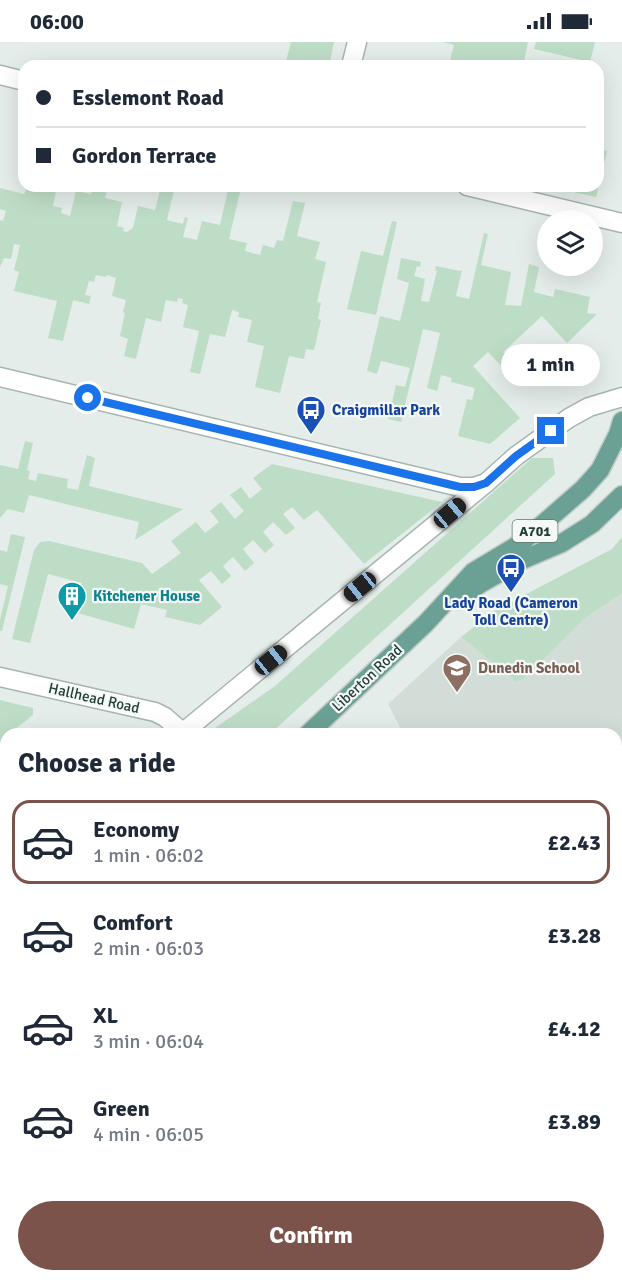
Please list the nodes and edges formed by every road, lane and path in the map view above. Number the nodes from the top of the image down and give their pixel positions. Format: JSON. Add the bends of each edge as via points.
{"nodes":[{"id":1,"x":357,"y":42,"type":"edge"},
{"id":2,"x":352,"y":60,"type":"edge"},
{"id":3,"x":0,"y":75,"type":"edge"},
{"id":4,"x":18,"y":80,"type":"edge"},
{"id":5,"x":492,"y":192,"type":"edge"},
{"id":6,"x":622,"y":223,"type":"edge"},
{"id":7,"x":0,"y":377,"type":"edge"},
{"id":8,"x":622,"y":398,"type":"edge"},
{"id":9,"x":622,"y":421,"type":"edge"},
{"id":10,"x":486,"y":483,"type":"junction"},
{"id":11,"x":622,"y":495,"type":"edge"},
{"id":12,"x":426,"y":623,"type":"junction"},
{"id":13,"x":0,"y":677,"type":"edge"},
{"id":14,"x":177,"y":728,"type":"edge"},
{"id":15,"x":188,"y":728,"type":"edge"},
{"id":16,"x":314,"y":728,"type":"edge"}],
"edges":[{"from":1,"to":2,"type":"street"},
{"from":3,"to":4,"type":"street"},
{"from":5,"to":6,"type":"street"},
{"from":7,"to":10,"type":"street","via":[[448,484],[474,487]]},
{"from":8,"to":10,"type":"street","via":[[589,407],[569,418]]},
{"from":9,"to":12,"type":"main road","name":"Liberton Road","number":"A701","via":[[600,470],[583,489],[522,543],[473,572]]},
{"from":10,"to":15,"type":"street"},
{"from":11,"to":12,"type":"main road","name":"Liberton Road","number":"A701","via":[[592,525],[480,584]]},
{"from":12,"to":16,"type":"main road","name":"Liberton Road","number":"A701"},
{"from":13,"to":14,"type":"street","name":"Hallhead Road","via":[[155,712]]}]}
